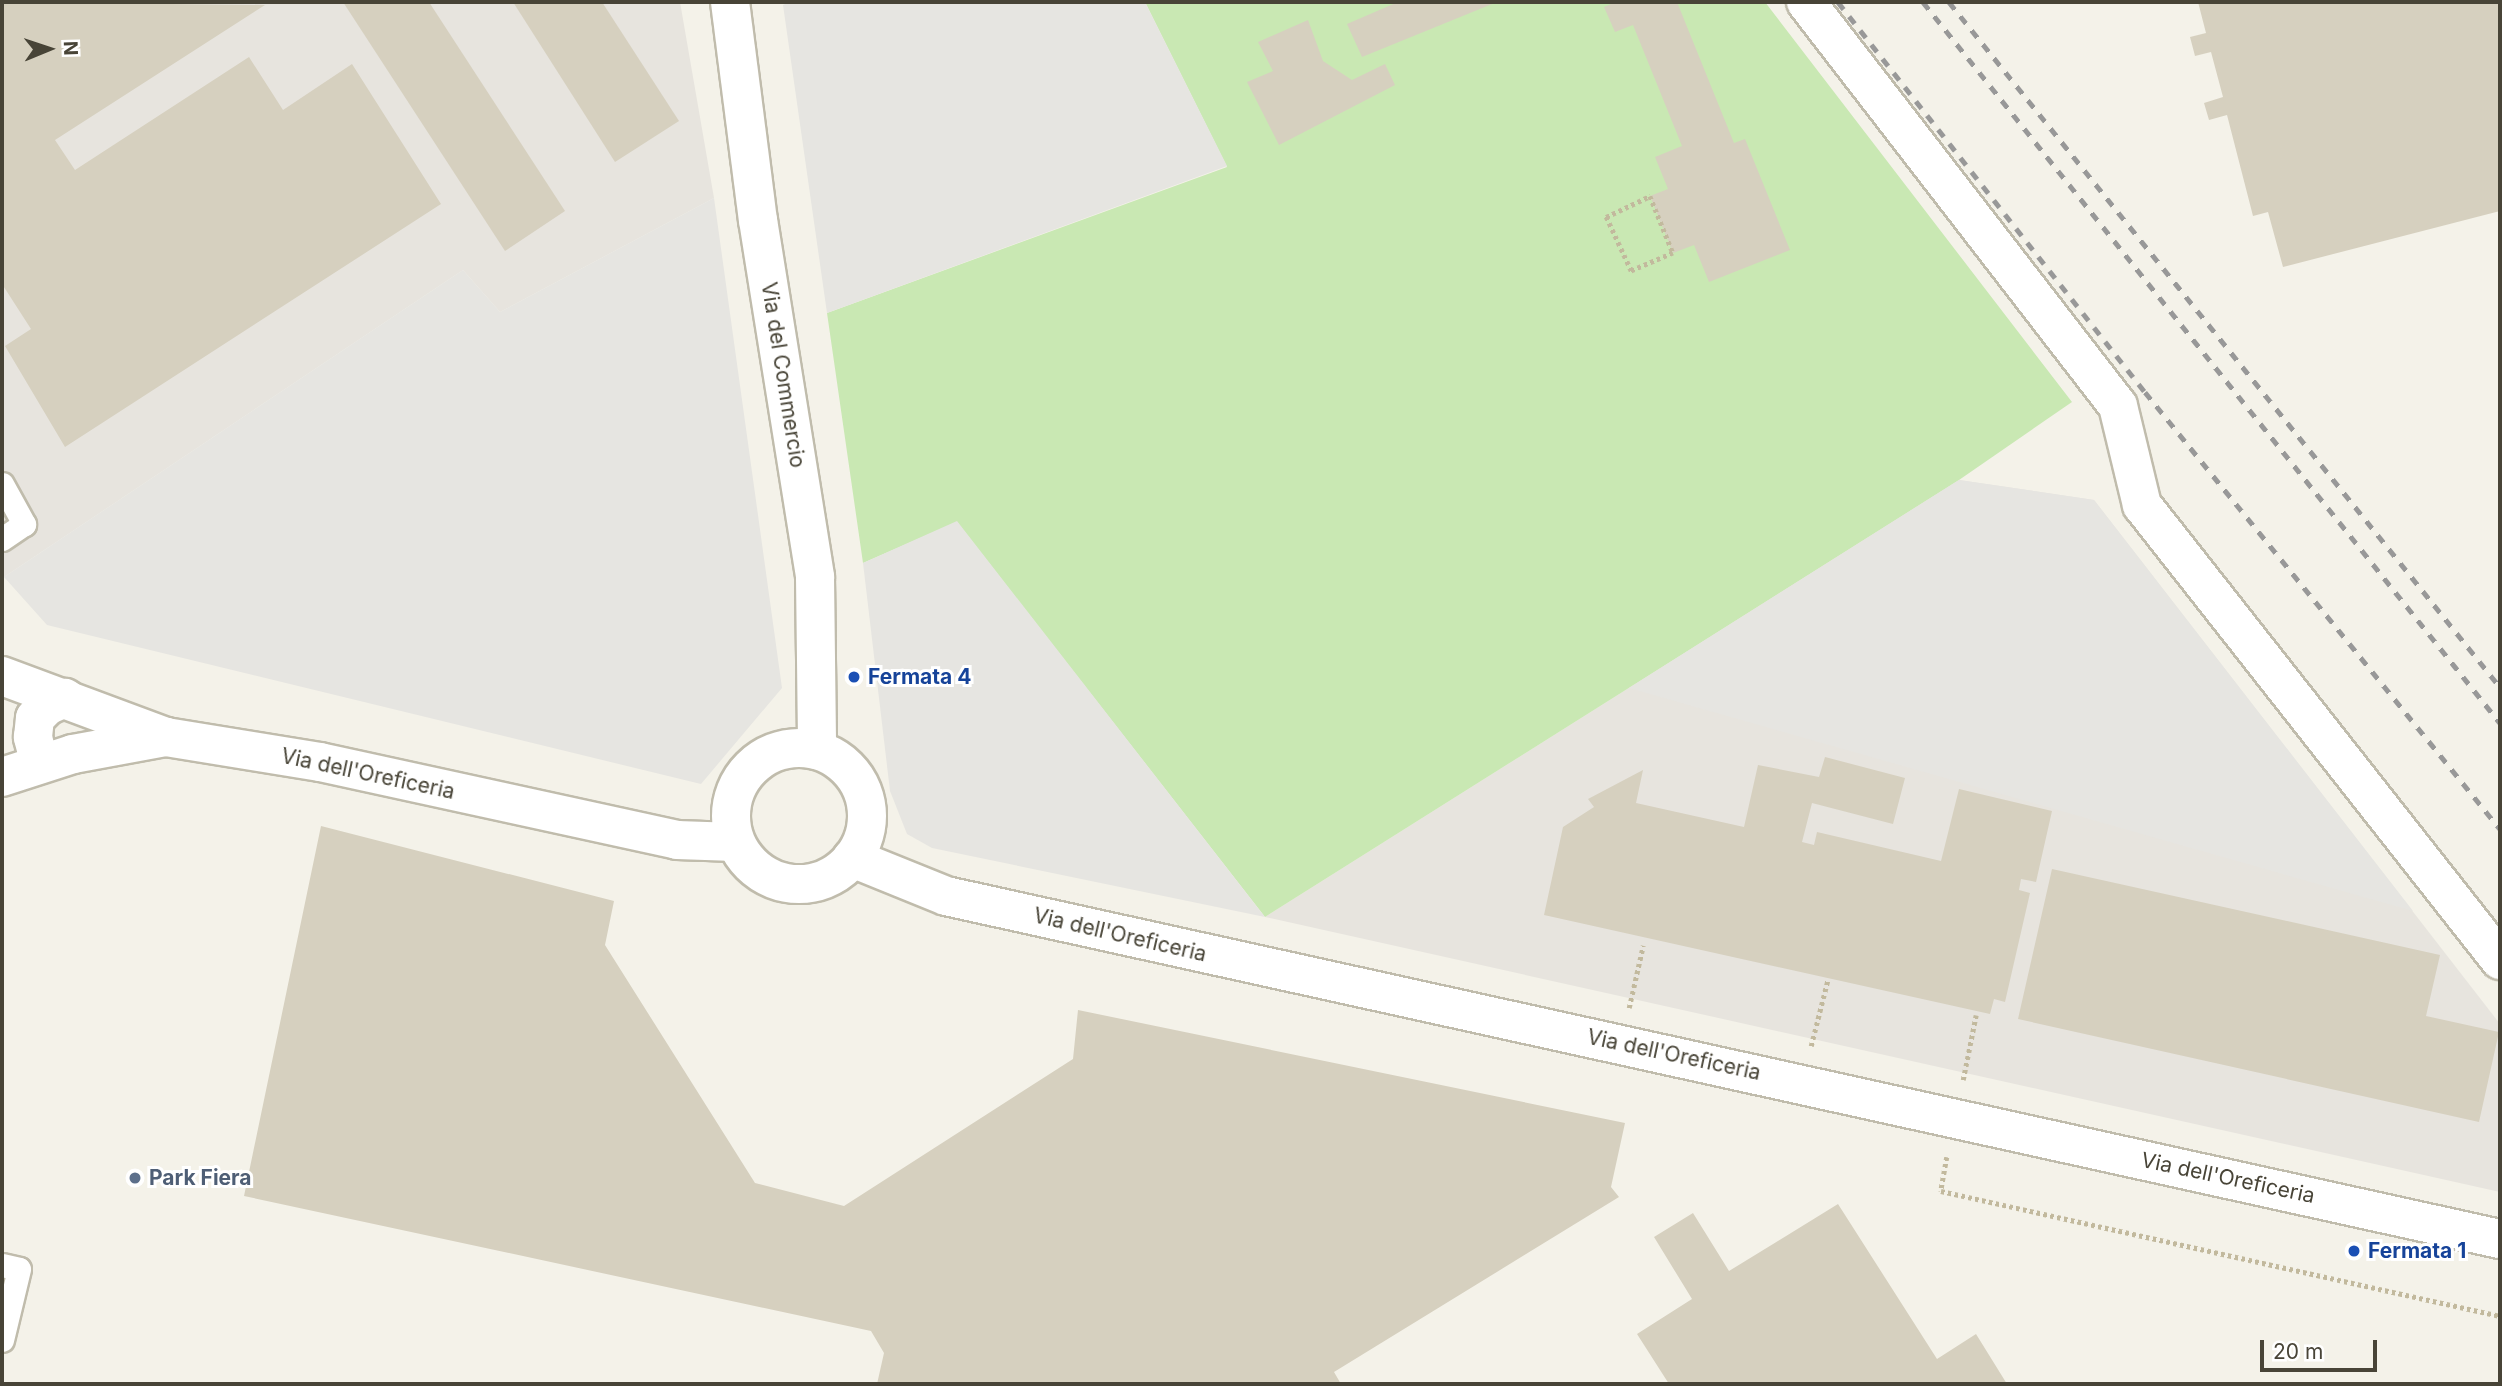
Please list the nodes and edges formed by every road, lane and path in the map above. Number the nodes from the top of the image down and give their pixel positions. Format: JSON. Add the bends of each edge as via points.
{"nodes":[{"id":1,"x":730,"y":2,"type":"edge"},
{"id":2,"x":1806,"y":2,"type":"edge"},
{"id":3,"x":1606,"y":217,"type":"joint"},
{"id":4,"x":2,"y":484,"type":"edge"},
{"id":5,"x":2,"y":539,"type":"edge"},
{"id":6,"x":2,"y":676,"type":"edge"},
{"id":7,"x":65,"y":698,"type":"junction"},
{"id":8,"x":166,"y":737,"type":"junction"},
{"id":9,"x":817,"y":750,"type":"junction"},
{"id":10,"x":40,"y":764,"type":"junction"},
{"id":11,"x":2,"y":777,"type":"edge"},
{"id":12,"x":736,"y":842,"type":"junction"},
{"id":13,"x":852,"y":858,"type":"junction"},
{"id":14,"x":1643,"y":946,"type":"dead end"},
{"id":15,"x":2500,"y":960,"type":"edge"},
{"id":16,"x":1828,"y":979,"type":"dead end"},
{"id":17,"x":1635,"y":980,"type":"dead end"},
{"id":18,"x":1818,"y":1015,"type":"dead end"},
{"id":19,"x":1976,"y":1016,"type":"dead end"},
{"id":20,"x":1970,"y":1050,"type":"dead end"},
{"id":21,"x":1955,"y":1118,"type":"junction"},
{"id":22,"x":2500,"y":1239,"type":"edge"},
{"id":23,"x":2,"y":1265,"type":"edge"},
{"id":24,"x":2500,"y":1316,"type":"edge"},
{"id":25,"x":2,"y":1340,"type":"edge"}],
"edges":[{"from":1,"to":9,"type":"street","name":"Via del Commercio","via":[[758,220],[815,577]]},
{"from":2,"to":15,"type":"street","via":[[2118,406],[2141,506]]},
{"from":3,"to":3,"type":"path","via":[[1650,196],[1673,253],[1631,271]]},
{"from":4,"to":5,"type":"lane","via":[[24,524]]},
{"from":6,"to":7,"type":"street"},
{"from":7,"to":8,"type":"street"},
{"from":7,"to":10,"type":"street","via":[[35,718],[33,737]]},
{"from":8,"to":10,"type":"street","name":"Via dell'Oreficeria"},
{"from":8,"to":12,"type":"street","name":"Via dell'Oreficeria","via":[[320,762],[677,839]]},
{"from":9,"to":12,"type":"street","via":[[775,752],[741,779],[731,821]]},
{"from":9,"to":13,"type":"street","via":[[853,775],[864,795],[863,838]]},
{"from":10,"to":11,"type":"street","name":"Via dell'Oreficeria"},
{"from":12,"to":13,"type":"street","via":[[748,862],[767,876],[790,884],[813,883],[835,874]]},
{"from":13,"to":21,"type":"street","name":"Via dell'Oreficeria","via":[[946,896]]},
{"from":14,"to":17,"type":"path"},
{"from":16,"to":18,"type":"path"},
{"from":19,"to":20,"type":"path"},
{"from":21,"to":22,"type":"street","name":"Via dell'Oreficeria"},
{"from":21,"to":24,"type":"path","via":[[1941,1191]]},
{"from":23,"to":25,"type":"lane","via":[[19,1269]]}]}
